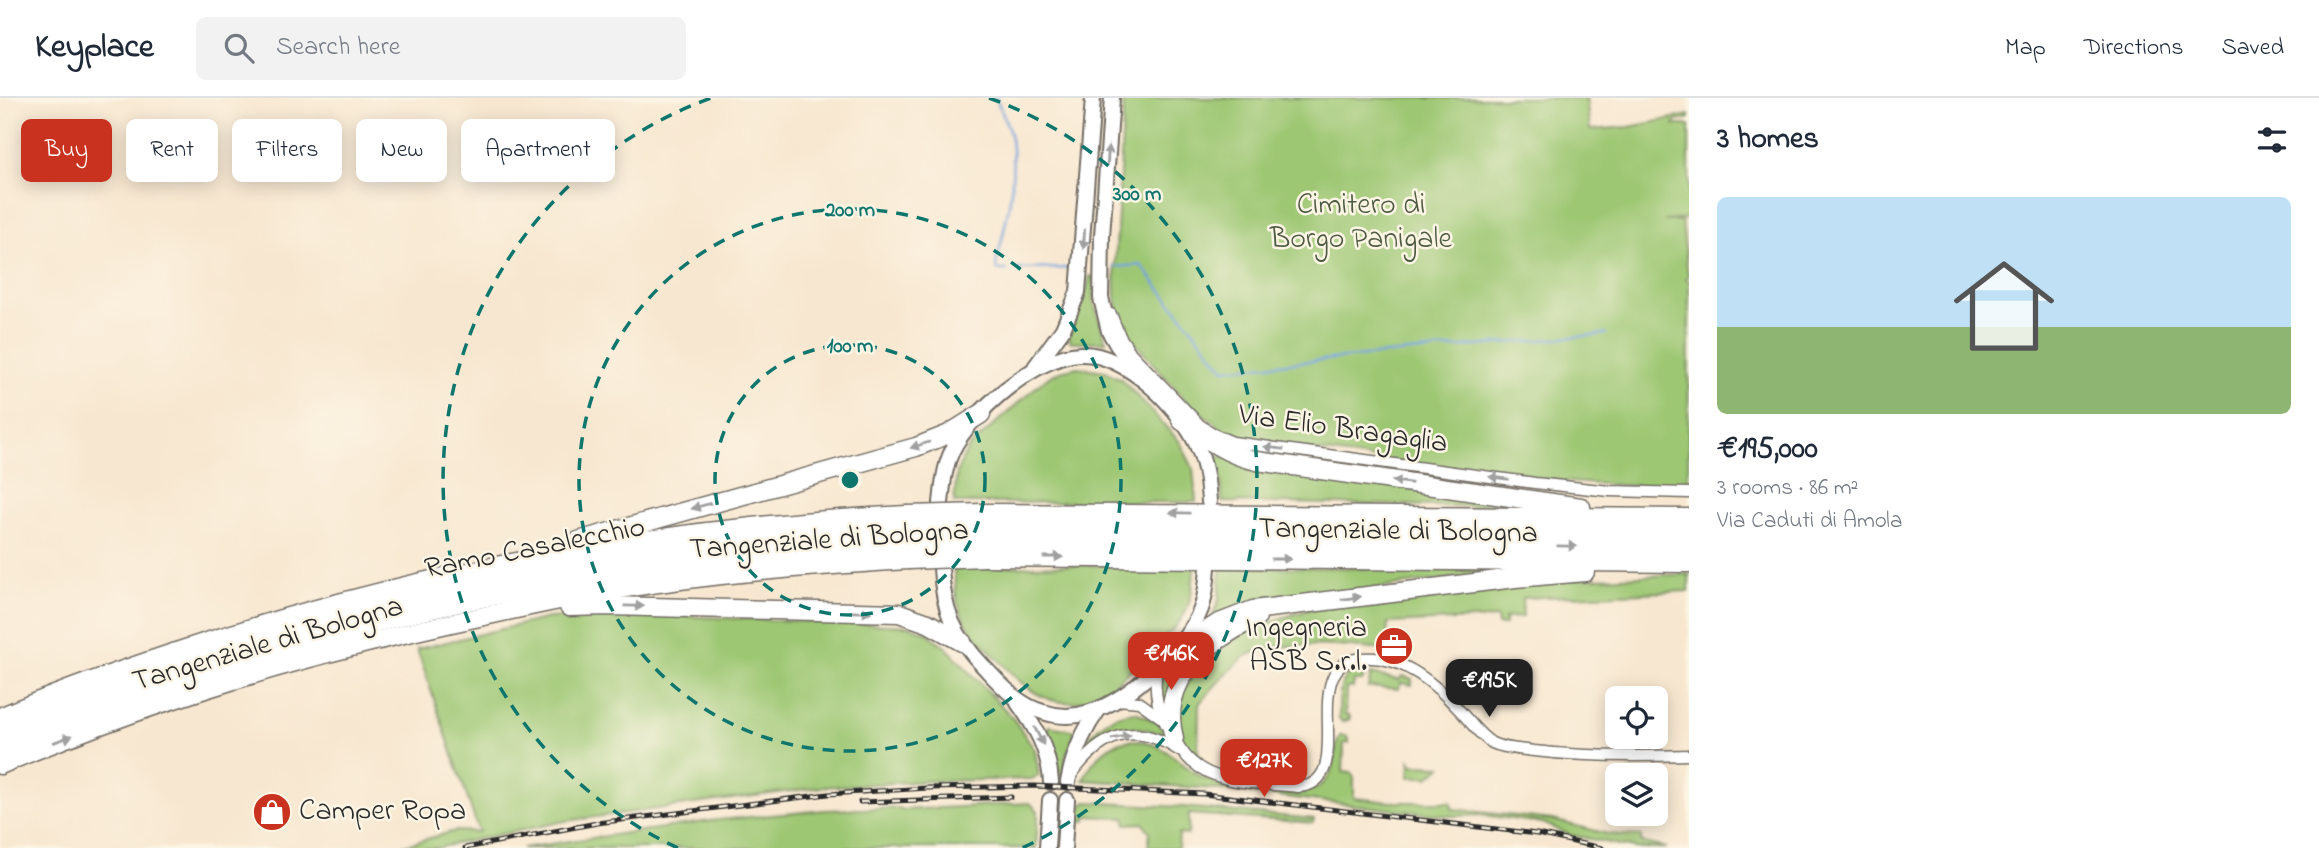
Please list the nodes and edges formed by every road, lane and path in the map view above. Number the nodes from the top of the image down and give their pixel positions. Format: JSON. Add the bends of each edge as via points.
{"nodes":[{"id":1,"x":1093,"y":98,"type":"edge"},
{"id":2,"x":1112,"y":98,"type":"edge"},
{"id":3,"x":1101,"y":251,"type":"junction"},
{"id":4,"x":1033,"y":371,"type":"junction"},
{"id":5,"x":1144,"y":382,"type":"junction"},
{"id":6,"x":981,"y":414,"type":"junction"},
{"id":7,"x":1181,"y":420,"type":"junction"},
{"id":8,"x":1689,"y":492,"type":"edge"},
{"id":9,"x":1209,"y":502,"type":"dead end"},
{"id":10,"x":941,"y":503,"type":"dead end"},
{"id":11,"x":1689,"y":517,"type":"edge"},
{"id":12,"x":1689,"y":534,"type":"edge"},
{"id":13,"x":985,"y":535,"type":"junction"},
{"id":14,"x":907,"y":537,"type":"junction"},
{"id":15,"x":1689,"y":548,"type":"edge"},
{"id":16,"x":1689,"y":564,"type":"edge"},
{"id":17,"x":493,"y":566,"type":"junction"},
{"id":18,"x":1208,"y":567,"type":"dead end"},
{"id":19,"x":941,"y":568,"type":"dead end"},
{"id":20,"x":1301,"y":604,"type":"junction"},
{"id":21,"x":396,"y":634,"type":"junction"},
{"id":22,"x":962,"y":642,"type":"junction"},
{"id":23,"x":1172,"y":653,"type":"junction"},
{"id":24,"x":1157,"y":668,"type":"junction"},
{"id":25,"x":1013,"y":696,"type":"junction"},
{"id":26,"x":1114,"y":701,"type":"junction"},
{"id":27,"x":1100,"y":708,"type":"junction"},
{"id":28,"x":0,"y":717,"type":"edge"},
{"id":29,"x":1163,"y":720,"type":"junction"},
{"id":30,"x":0,"y":733,"type":"edge"},
{"id":31,"x":1174,"y":738,"type":"junction"},
{"id":32,"x":0,"y":748,"type":"edge"},
{"id":33,"x":1185,"y":754,"type":"junction"},
{"id":34,"x":1689,"y":755,"type":"edge"},
{"id":35,"x":0,"y":765,"type":"edge"},
{"id":36,"x":1069,"y":780,"type":"joint"},
{"id":37,"x":1051,"y":782,"type":"dead end"},
{"id":38,"x":1050,"y":800,"type":"dead end"},
{"id":39,"x":1066,"y":800,"type":"dead end"},
{"id":40,"x":1047,"y":848,"type":"edge"},
{"id":41,"x":1064,"y":848,"type":"edge"}],
"edges":[{"from":1,"to":4,"type":"main road","one_way":true,"via":[[1078,292],[1063,329]]},
{"from":3,"to":2,"type":"main road","one_way":true},
{"from":3,"to":5,"type":"main road","via":[[1105,320],[1116,345]]},
{"from":8,"to":3,"type":"street","name":"Via Elio Bragaglia","one_way":true,"via":[[1611,491],[1535,483],[1254,446],[1216,435],[1200,425],[1120,336],[1105,291]]},
{"from":4,"to":5,"type":"main road","via":[[1062,357],[1089,355],[1115,361]]},
{"from":4,"to":6,"type":"main road"},
{"from":5,"to":7,"type":"main road"},
{"from":6,"to":10,"type":"main road","via":[[954,448]]},
{"from":6,"to":17,"type":"highway","one_way":true,"via":[[916,447]]},
{"from":7,"to":9,"type":"main road","via":[[1203,459]]},
{"from":11,"to":7,"type":"highway","one_way":true,"via":[[1561,505],[1257,461],[1220,448]]},
{"from":11,"to":13,"type":"highway","name":"Tangenziale di Bologna","one_way":true},
{"from":12,"to":13,"type":"highway","name":"Ramo Casalecchio"},
{"from":13,"to":14,"type":"highway","name":"Ramo Casalecchio","bridge":true},
{"from":13,"to":14,"type":"highway","name":"Tangenziale di Bologna","bridge":true},
{"from":13,"to":15,"type":"highway","name":"Ramo Casalecchio","one_way":true},
{"from":13,"to":16,"type":"highway","name":"Tangenziale di Bologna","one_way":true},
{"from":14,"to":17,"type":"highway","name":"Tangenziale di Bologna","via":[[794,523],[601,546]]},
{"from":14,"to":21,"type":"highway","name":"Tangenziale di Bologna","via":[[809,566],[619,589]]},
{"from":14,"to":30,"type":"highway","name":"Ramo Casalecchio","via":[[769,540],[475,586],[351,615],[222,653]]},
{"from":14,"to":32,"type":"highway","name":"Ramo Casalecchio","via":[[670,566],[447,606],[208,671]]},
{"from":20,"to":16,"type":"highway","one_way":true,"via":[[1515,578]]},
{"from":17,"to":28,"type":"highway","name":"Tangenziale di Bologna","via":[[242,630]]},
{"from":18,"to":23,"type":"main road","via":[[1201,610]]},
{"from":19,"to":22,"type":"main road","via":[[946,610]]},
{"from":20,"to":23,"type":"highway","via":[[1229,618]]},
{"from":20,"to":31,"type":"highway","via":[[1245,624],[1191,664],[1171,702]]},
{"from":21,"to":22,"type":"highway","one_way":true,"via":[[558,608],[609,606],[900,613]]},
{"from":35,"to":21,"type":"highway","name":"Tangenziale di Bologna","one_way":true,"via":[[140,710]]},
{"from":22,"to":25,"type":"main road"},
{"from":23,"to":24,"type":"main road"},
{"from":24,"to":26,"type":"main road"},
{"from":24,"to":29,"type":"street","via":[[1156,698]]},
{"from":25,"to":27,"type":"main road","via":[[1056,715]]},
{"from":25,"to":37,"type":"main road","one_way":true,"via":[[1043,742]]},
{"from":26,"to":27,"type":"main road"},
{"from":26,"to":29,"type":"street","via":[[1139,702]]},
{"from":27,"to":36,"type":"main road","via":[[1080,741]]},
{"from":29,"to":31,"type":"street"},
{"from":31,"to":33,"type":"street"},
{"from":33,"to":34,"type":"street","via":[[1198,767],[1229,780],[1298,787],[1315,782],[1326,764],[1333,674],[1348,662],[1367,657],[1427,678],[1488,740],[1502,747],[1604,757]]},
{"from":36,"to":33,"type":"street","one_way":true,"via":[[1096,747],[1122,735],[1147,736]]},
{"from":38,"to":40,"type":"main road"},
{"from":39,"to":41,"type":"main road"}]}
